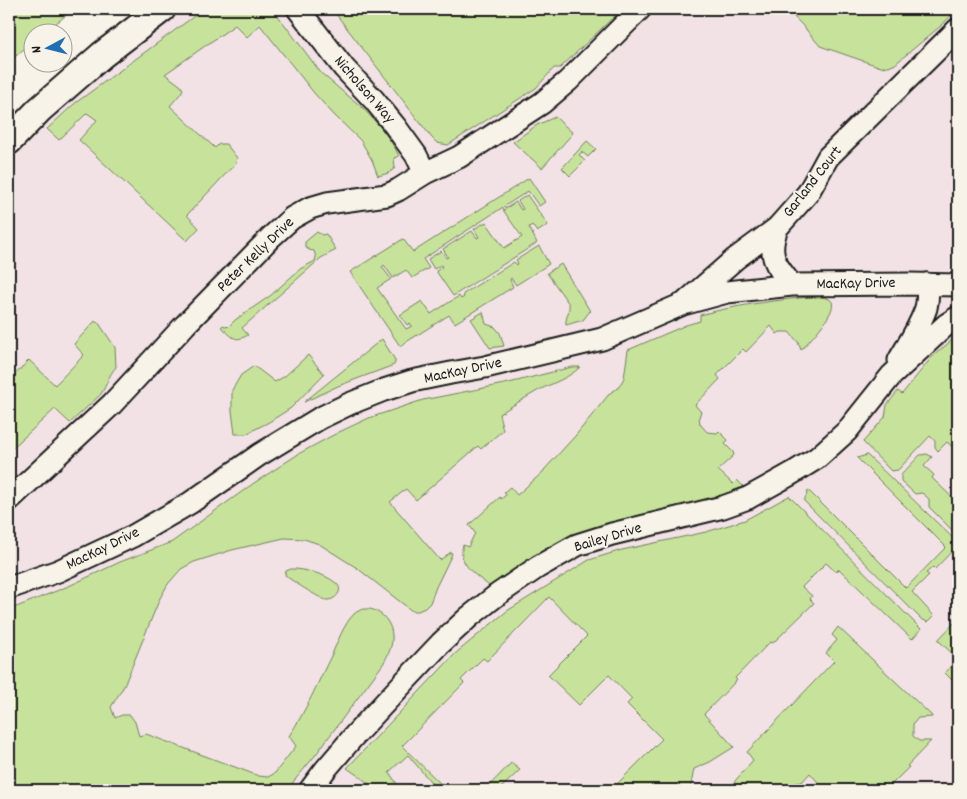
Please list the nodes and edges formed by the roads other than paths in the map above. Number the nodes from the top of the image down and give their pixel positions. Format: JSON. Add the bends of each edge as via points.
{"nodes":[{"id":1,"x":162,"y":9,"type":"edge"},
{"id":2,"x":298,"y":9,"type":"edge"},
{"id":3,"x":640,"y":9,"type":"edge"},
{"id":4,"x":958,"y":29,"type":"edge"},
{"id":5,"x":9,"y":141,"type":"edge"},
{"id":6,"x":425,"y":173,"type":"junction"},
{"id":7,"x":777,"y":228,"type":"junction"},
{"id":8,"x":927,"y":284,"type":"junction"},
{"id":9,"x":792,"y":285,"type":"junction"},
{"id":10,"x":958,"y":285,"type":"edge"},
{"id":11,"x":683,"y":304,"type":"junction"},
{"id":12,"x":958,"y":317,"type":"edge"},
{"id":13,"x":891,"y":376,"type":"junction"},
{"id":14,"x":9,"y":500,"type":"edge"},
{"id":15,"x":9,"y":588,"type":"edge"},
{"id":16,"x":310,"y":790,"type":"edge"}],
"edges":[{"from":1,"to":5,"type":"street","via":[[39,110]]},
{"from":2,"to":6,"type":"street","name":"Nicholson Way","via":[[395,126]]},
{"from":3,"to":6,"type":"street","name":"Peter Kelly Drive","via":[[542,103],[459,157]]},
{"from":4,"to":7,"type":"street","name":"Garland Court","via":[[828,158],[808,193]]},
{"from":6,"to":14,"type":"street","name":"Peter Kelly Drive","via":[[387,195],[326,203],[292,218],[112,404]]},
{"from":7,"to":9,"type":"street","via":[[772,247],[774,259]]},
{"from":7,"to":11,"type":"street","name":"Garland Court"},
{"from":8,"to":9,"type":"street","name":"MacKay Drive"},
{"from":8,"to":10,"type":"street","name":"MacKay Drive"},
{"from":8,"to":13,"type":"street","name":"Bailey Drive","via":[[926,307]]},
{"from":9,"to":11,"type":"street","name":"MacKay Drive","via":[[727,292]]},
{"from":11,"to":15,"type":"street","name":"MacKay Drive","via":[[602,339],[412,381],[349,404],[295,433],[190,503],[133,536],[58,571]]},
{"from":12,"to":13,"type":"street","name":"Bailey Drive"},
{"from":13,"to":16,"type":"street","name":"Bailey Drive","via":[[831,446],[769,487],[723,508],[577,545],[497,595],[441,643],[354,736]]}]}
